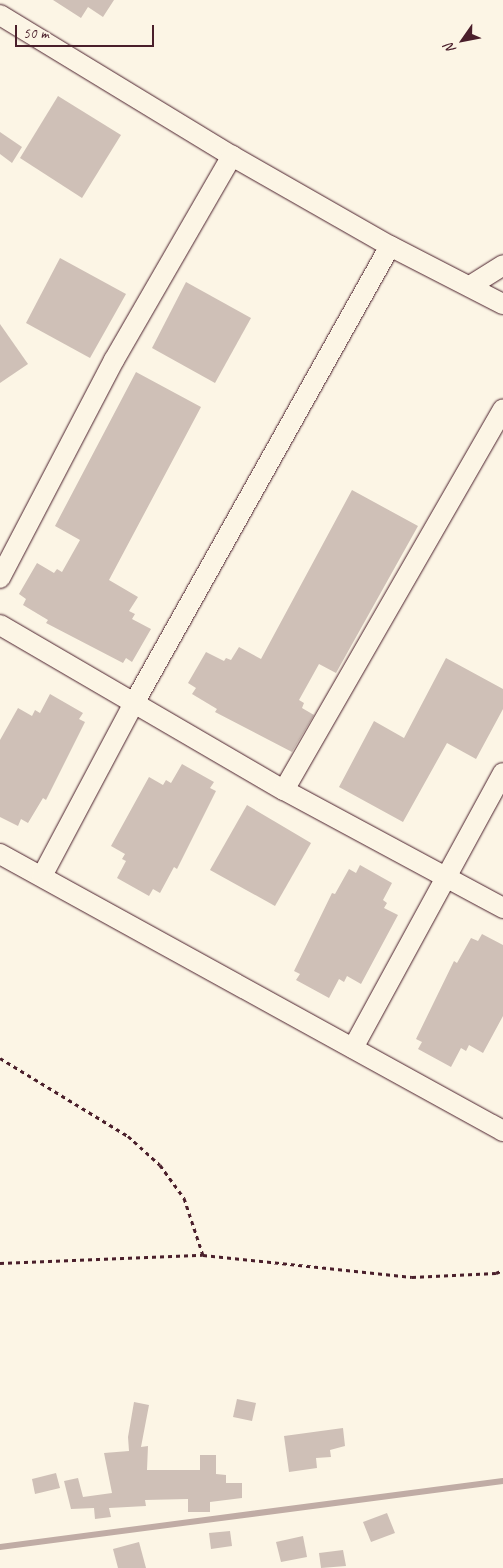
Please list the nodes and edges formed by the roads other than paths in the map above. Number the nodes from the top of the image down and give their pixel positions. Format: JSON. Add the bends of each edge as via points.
{"nodes":[{"id":1,"x":0,"y":15,"type":"edge"},
{"id":2,"x":232,"y":156,"type":"junction"},
{"id":3,"x":390,"y":246,"type":"junction"},
{"id":4,"x":503,"y":264,"type":"edge"},
{"id":5,"x":470,"y":286,"type":"junction"},
{"id":6,"x":503,"y":304,"type":"edge"},
{"id":7,"x":503,"y":409,"type":"edge"},
{"id":8,"x":0,"y":578,"type":"edge"},
{"id":9,"x":0,"y":625,"type":"edge"},
{"id":10,"x":134,"y":705,"type":"junction"},
{"id":11,"x":503,"y":773,"type":"edge"},
{"id":12,"x":284,"y":790,"type":"junction"},
{"id":13,"x":0,"y":854,"type":"edge"},
{"id":14,"x":42,"y":876,"type":"junction"},
{"id":15,"x":449,"y":877,"type":"junction"},
{"id":16,"x":503,"y":908,"type":"edge"},
{"id":17,"x":353,"y":1048,"type":"junction"},
{"id":18,"x":503,"y":1131,"type":"edge"}],
"edges":[{"from":1,"to":2,"type":"street"},
{"from":2,"to":3,"type":"street"},
{"from":2,"to":8,"type":"street","via":[[114,360]]},
{"from":3,"to":5,"type":"street"},
{"from":3,"to":10,"type":"street"},
{"from":4,"to":5,"type":"street"},
{"from":5,"to":6,"type":"street"},
{"from":7,"to":12,"type":"street"},
{"from":9,"to":10,"type":"street"},
{"from":10,"to":12,"type":"street"},
{"from":10,"to":14,"type":"street"},
{"from":11,"to":15,"type":"street"},
{"from":12,"to":15,"type":"street"},
{"from":13,"to":14,"type":"street"},
{"from":14,"to":17,"type":"street"},
{"from":15,"to":16,"type":"street"},
{"from":15,"to":17,"type":"street"},
{"from":17,"to":18,"type":"street"}]}
